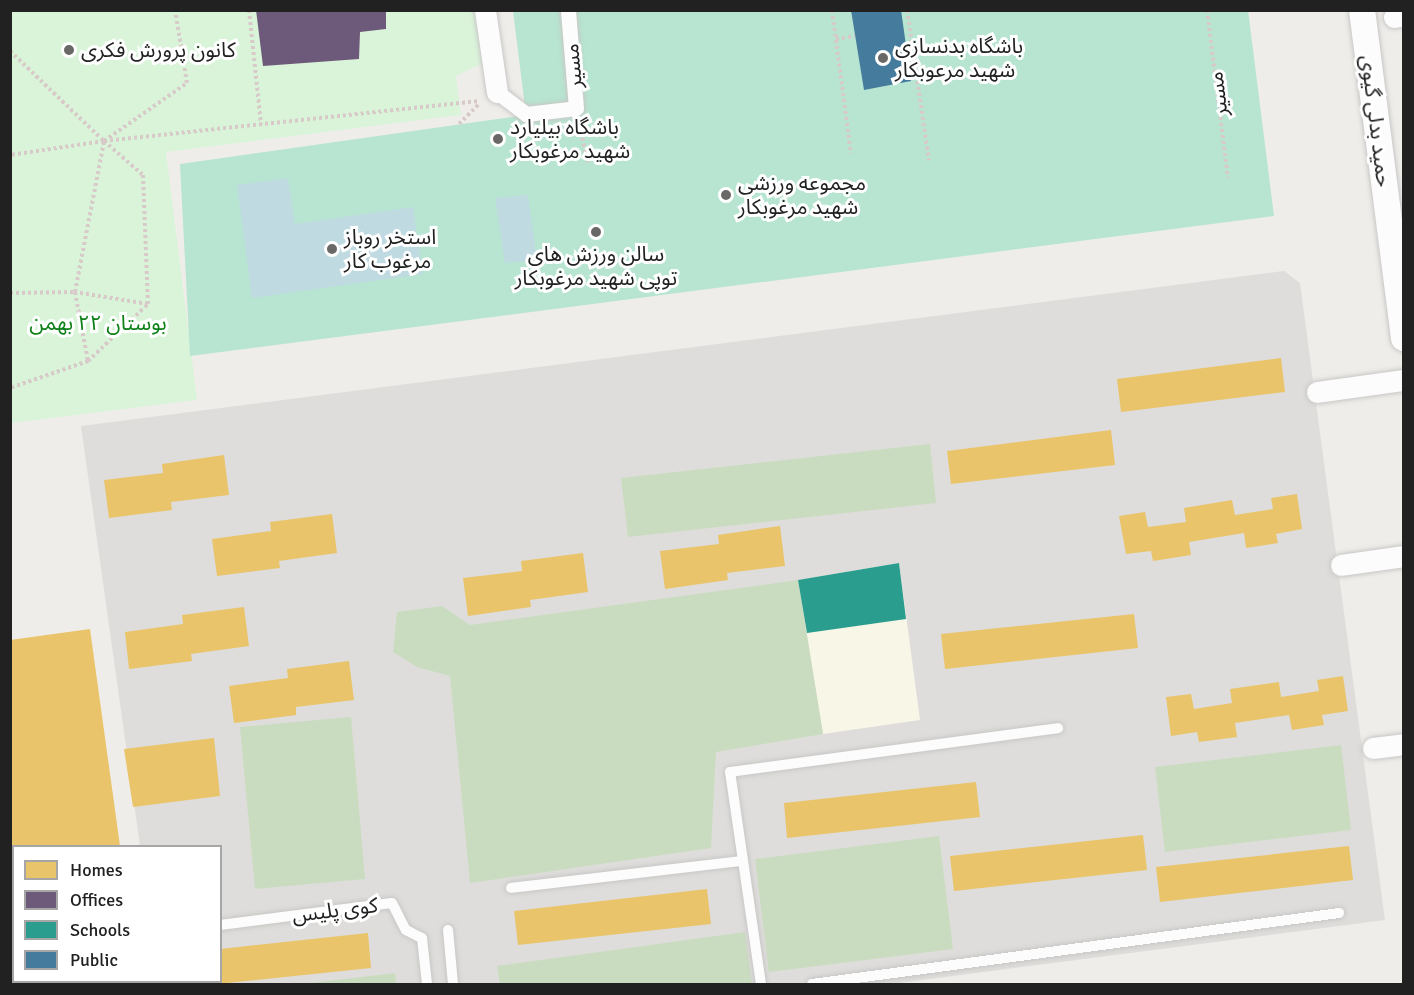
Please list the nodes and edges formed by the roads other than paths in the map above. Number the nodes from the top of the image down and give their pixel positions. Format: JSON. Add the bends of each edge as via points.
{"nodes":[{"id":1,"x":485,"y":10,"type":"edge"},
{"id":2,"x":568,"y":10,"type":"edge"},
{"id":3,"x":1362,"y":10,"type":"edge"},
{"id":4,"x":489,"y":97,"type":"joint"},
{"id":5,"x":1395,"y":202,"type":"edge"},
{"id":6,"x":1404,"y":338,"type":"edge"},
{"id":7,"x":1404,"y":380,"type":"edge"},
{"id":8,"x":1317,"y":392,"type":"dead end"},
{"id":9,"x":1404,"y":556,"type":"edge"},
{"id":10,"x":1341,"y":565,"type":"dead end"},
{"id":11,"x":1058,"y":728,"type":"dead end"},
{"id":12,"x":1404,"y":744,"type":"edge"},
{"id":13,"x":1373,"y":748,"type":"dead end"},
{"id":14,"x":741,"y":861,"type":"junction"},
{"id":15,"x":511,"y":888,"type":"dead end"},
{"id":16,"x":1339,"y":913,"type":"dead end"},
{"id":17,"x":222,"y":926,"type":"edge"},
{"id":18,"x":448,"y":930,"type":"dead end"},
{"id":19,"x":427,"y":984,"type":"edge"},
{"id":20,"x":453,"y":984,"type":"edge"},
{"id":21,"x":761,"y":984,"type":"edge"},
{"id":22,"x":812,"y":984,"type":"edge"}],
"edges":[{"from":1,"to":4,"type":"street"},
{"from":2,"to":4,"type":"street","name":"مسیر","via":[[576,108],[526,114]]},
{"from":3,"to":5,"type":"street","name":"حمید بدلی گیوی"},
{"from":5,"to":6,"type":"street","name":"حمید بدلی گیوی"},
{"from":7,"to":8,"type":"street"},
{"from":9,"to":10,"type":"street"},
{"from":11,"to":14,"type":"lane","via":[[730,772]]},
{"from":12,"to":13,"type":"street"},
{"from":14,"to":15,"type":"lane"},
{"from":14,"to":21,"type":"lane"},
{"from":16,"to":22,"type":"lane"},
{"from":17,"to":19,"type":"lane","name":"کوی پلیس","via":[[392,903],[406,930],[422,938]]},
{"from":18,"to":20,"type":"lane"}]}
